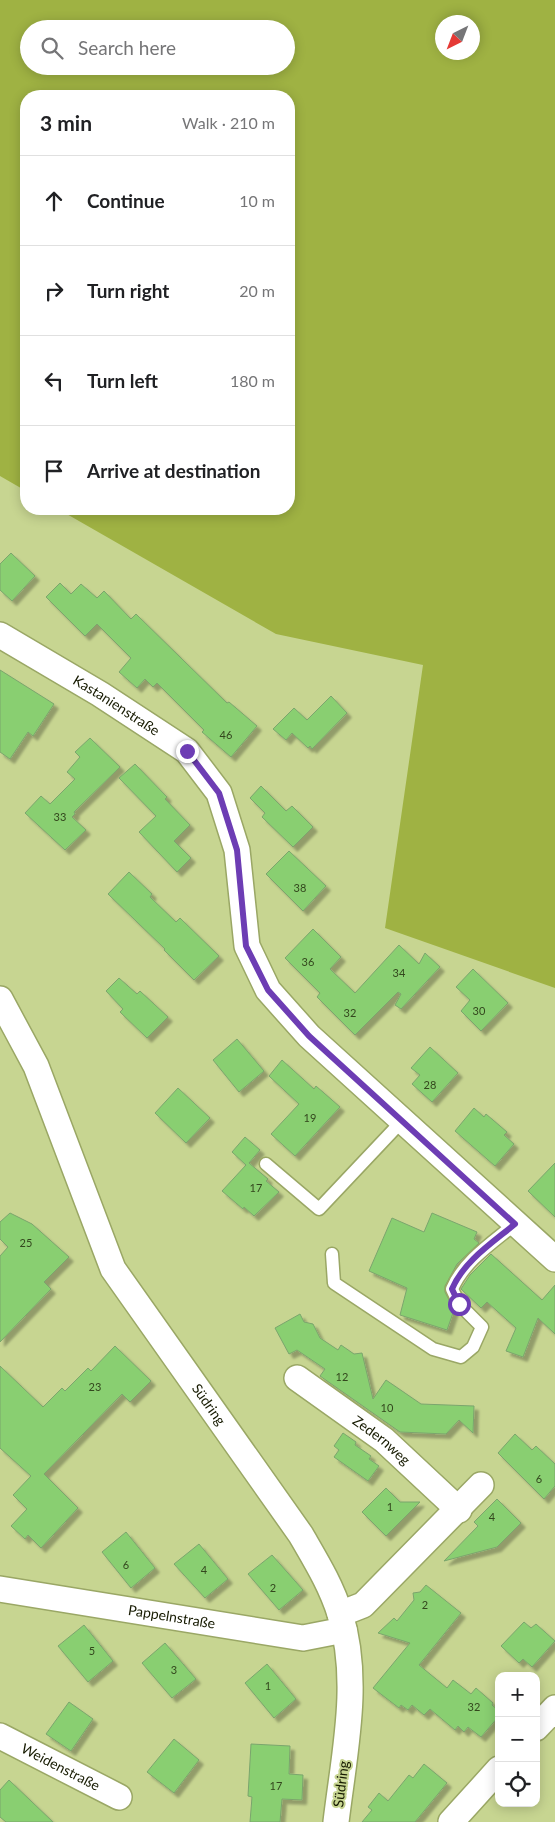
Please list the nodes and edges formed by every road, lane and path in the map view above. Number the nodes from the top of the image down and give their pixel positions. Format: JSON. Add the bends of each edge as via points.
{"nodes":[{"id":1,"x":0,"y":635,"type":"edge"},
{"id":2,"x":0,"y":999,"type":"edge"},
{"id":3,"x":402,"y":1121,"type":"junction"},
{"id":4,"x":266,"y":1164,"type":"dead end"},
{"id":5,"x":515,"y":1224,"type":"junction"},
{"id":6,"x":332,"y":1254,"type":"dead end"},
{"id":7,"x":555,"y":1260,"type":"edge"},
{"id":8,"x":297,"y":1378,"type":"dead end"},
{"id":9,"x":481,"y":1485,"type":"dead end"},
{"id":10,"x":459,"y":1510,"type":"junction"},
{"id":11,"x":0,"y":1589,"type":"edge"},
{"id":12,"x":342,"y":1622,"type":"junction"},
{"id":13,"x":555,"y":1708,"type":"edge"},
{"id":14,"x":540,"y":1724,"type":"edge"},
{"id":15,"x":0,"y":1736,"type":"edge"},
{"id":16,"x":495,"y":1773,"type":"edge"},
{"id":17,"x":119,"y":1797,"type":"dead end"},
{"id":18,"x":336,"y":1822,"type":"edge"},
{"id":19,"x":451,"y":1822,"type":"edge"}],
"edges":[{"from":1,"to":3,"type":"street","name":"Kastanienstraße","via":[[100,694],[187,751],[219,793],[237,850],[246,946],[268,990],[309,1036]]},
{"from":2,"to":12,"type":"street","name":"Südring","via":[[36,1066],[113,1269],[301,1535],[325,1576]]},
{"from":3,"to":4,"type":"lane","via":[[319,1209]]},
{"from":3,"to":5,"type":"street","name":"Kastanienstraße"},
{"from":5,"to":6,"type":"lane","via":[[457,1276],[452,1289],[459,1304],[482,1328],[473,1347],[461,1357],[433,1349],[334,1283]]},
{"from":5,"to":7,"type":"street","name":"Kastanienstraße"},
{"from":8,"to":10,"type":"street","name":"Zedernweg","via":[[384,1440]]},
{"from":9,"to":10,"type":"street"},
{"from":10,"to":12,"type":"street"},
{"from":11,"to":12,"type":"street","name":"Pappelnstraße","via":[[302,1638]]},
{"from":12,"to":18,"type":"street","name":"Südring","via":[[350,1669],[349,1713]]},
{"from":13,"to":14,"type":"street"},
{"from":15,"to":17,"type":"street","name":"Weidenstraße"},
{"from":16,"to":19,"type":"street"}]}
